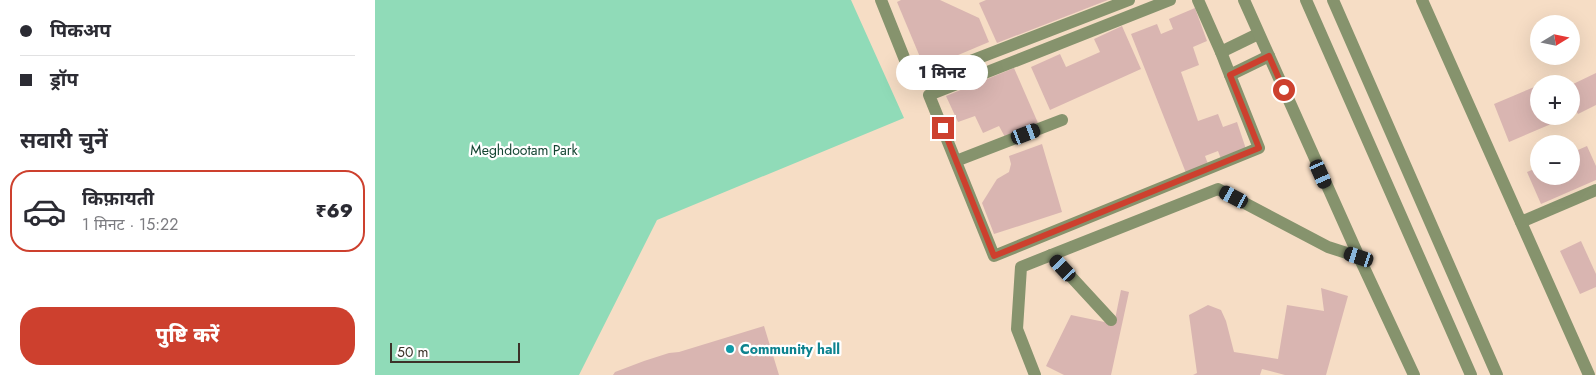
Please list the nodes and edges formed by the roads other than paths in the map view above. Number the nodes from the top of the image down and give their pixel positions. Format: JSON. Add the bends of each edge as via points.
{"nodes":[{"id":1,"x":881,"y":0,"type":"edge"},
{"id":2,"x":1129,"y":0,"type":"edge"},
{"id":3,"x":1170,"y":0,"type":"edge"},
{"id":4,"x":1198,"y":0,"type":"edge"},
{"id":5,"x":1244,"y":0,"type":"edge"},
{"id":6,"x":1306,"y":0,"type":"edge"},
{"id":7,"x":1333,"y":0,"type":"edge"},
{"id":8,"x":1423,"y":0,"type":"edge"},
{"id":9,"x":1259,"y":34,"type":"junction"},
{"id":10,"x":1221,"y":52,"type":"junction"},
{"id":11,"x":1269,"y":56,"type":"junction"},
{"id":12,"x":1230,"y":75,"type":"junction"},
{"id":13,"x":1061,"y":120,"type":"dead end"},
{"id":14,"x":956,"y":161,"type":"junction"},
{"id":15,"x":1596,"y":190,"type":"edge"},
{"id":16,"x":1521,"y":222,"type":"junction"},
{"id":17,"x":1051,"y":255,"type":"junction"},
{"id":18,"x":1359,"y":257,"type":"junction"},
{"id":19,"x":1111,"y":320,"type":"dead end"},
{"id":20,"x":1035,"y":375,"type":"edge"},
{"id":21,"x":1414,"y":375,"type":"edge"},
{"id":22,"x":1471,"y":375,"type":"edge"},
{"id":23,"x":1497,"y":375,"type":"edge"},
{"id":24,"x":1589,"y":375,"type":"edge"}],
"edges":[{"from":1,"to":2,"type":"street","via":[[911,75],[918,77],[941,72]]},
{"from":3,"to":14,"type":"street","via":[[929,95]]},
{"from":4,"to":10,"type":"street"},
{"from":5,"to":9,"type":"street"},
{"from":6,"to":22,"type":"street"},
{"from":7,"to":23,"type":"street"},
{"from":8,"to":16,"type":"street"},
{"from":9,"to":10,"type":"street"},
{"from":9,"to":11,"type":"street"},
{"from":10,"to":12,"type":"street"},
{"from":11,"to":12,"type":"street"},
{"from":11,"to":18,"type":"street"},
{"from":12,"to":14,"type":"street","via":[[1259,148],[994,256]]},
{"from":13,"to":14,"type":"street"},
{"from":15,"to":16,"type":"street"},
{"from":16,"to":24,"type":"street"},
{"from":17,"to":18,"type":"street","via":[[1218,189],[1328,247]]},
{"from":17,"to":19,"type":"street"},
{"from":17,"to":20,"type":"street","via":[[1021,267],[1017,329]]},
{"from":18,"to":21,"type":"street"}]}
